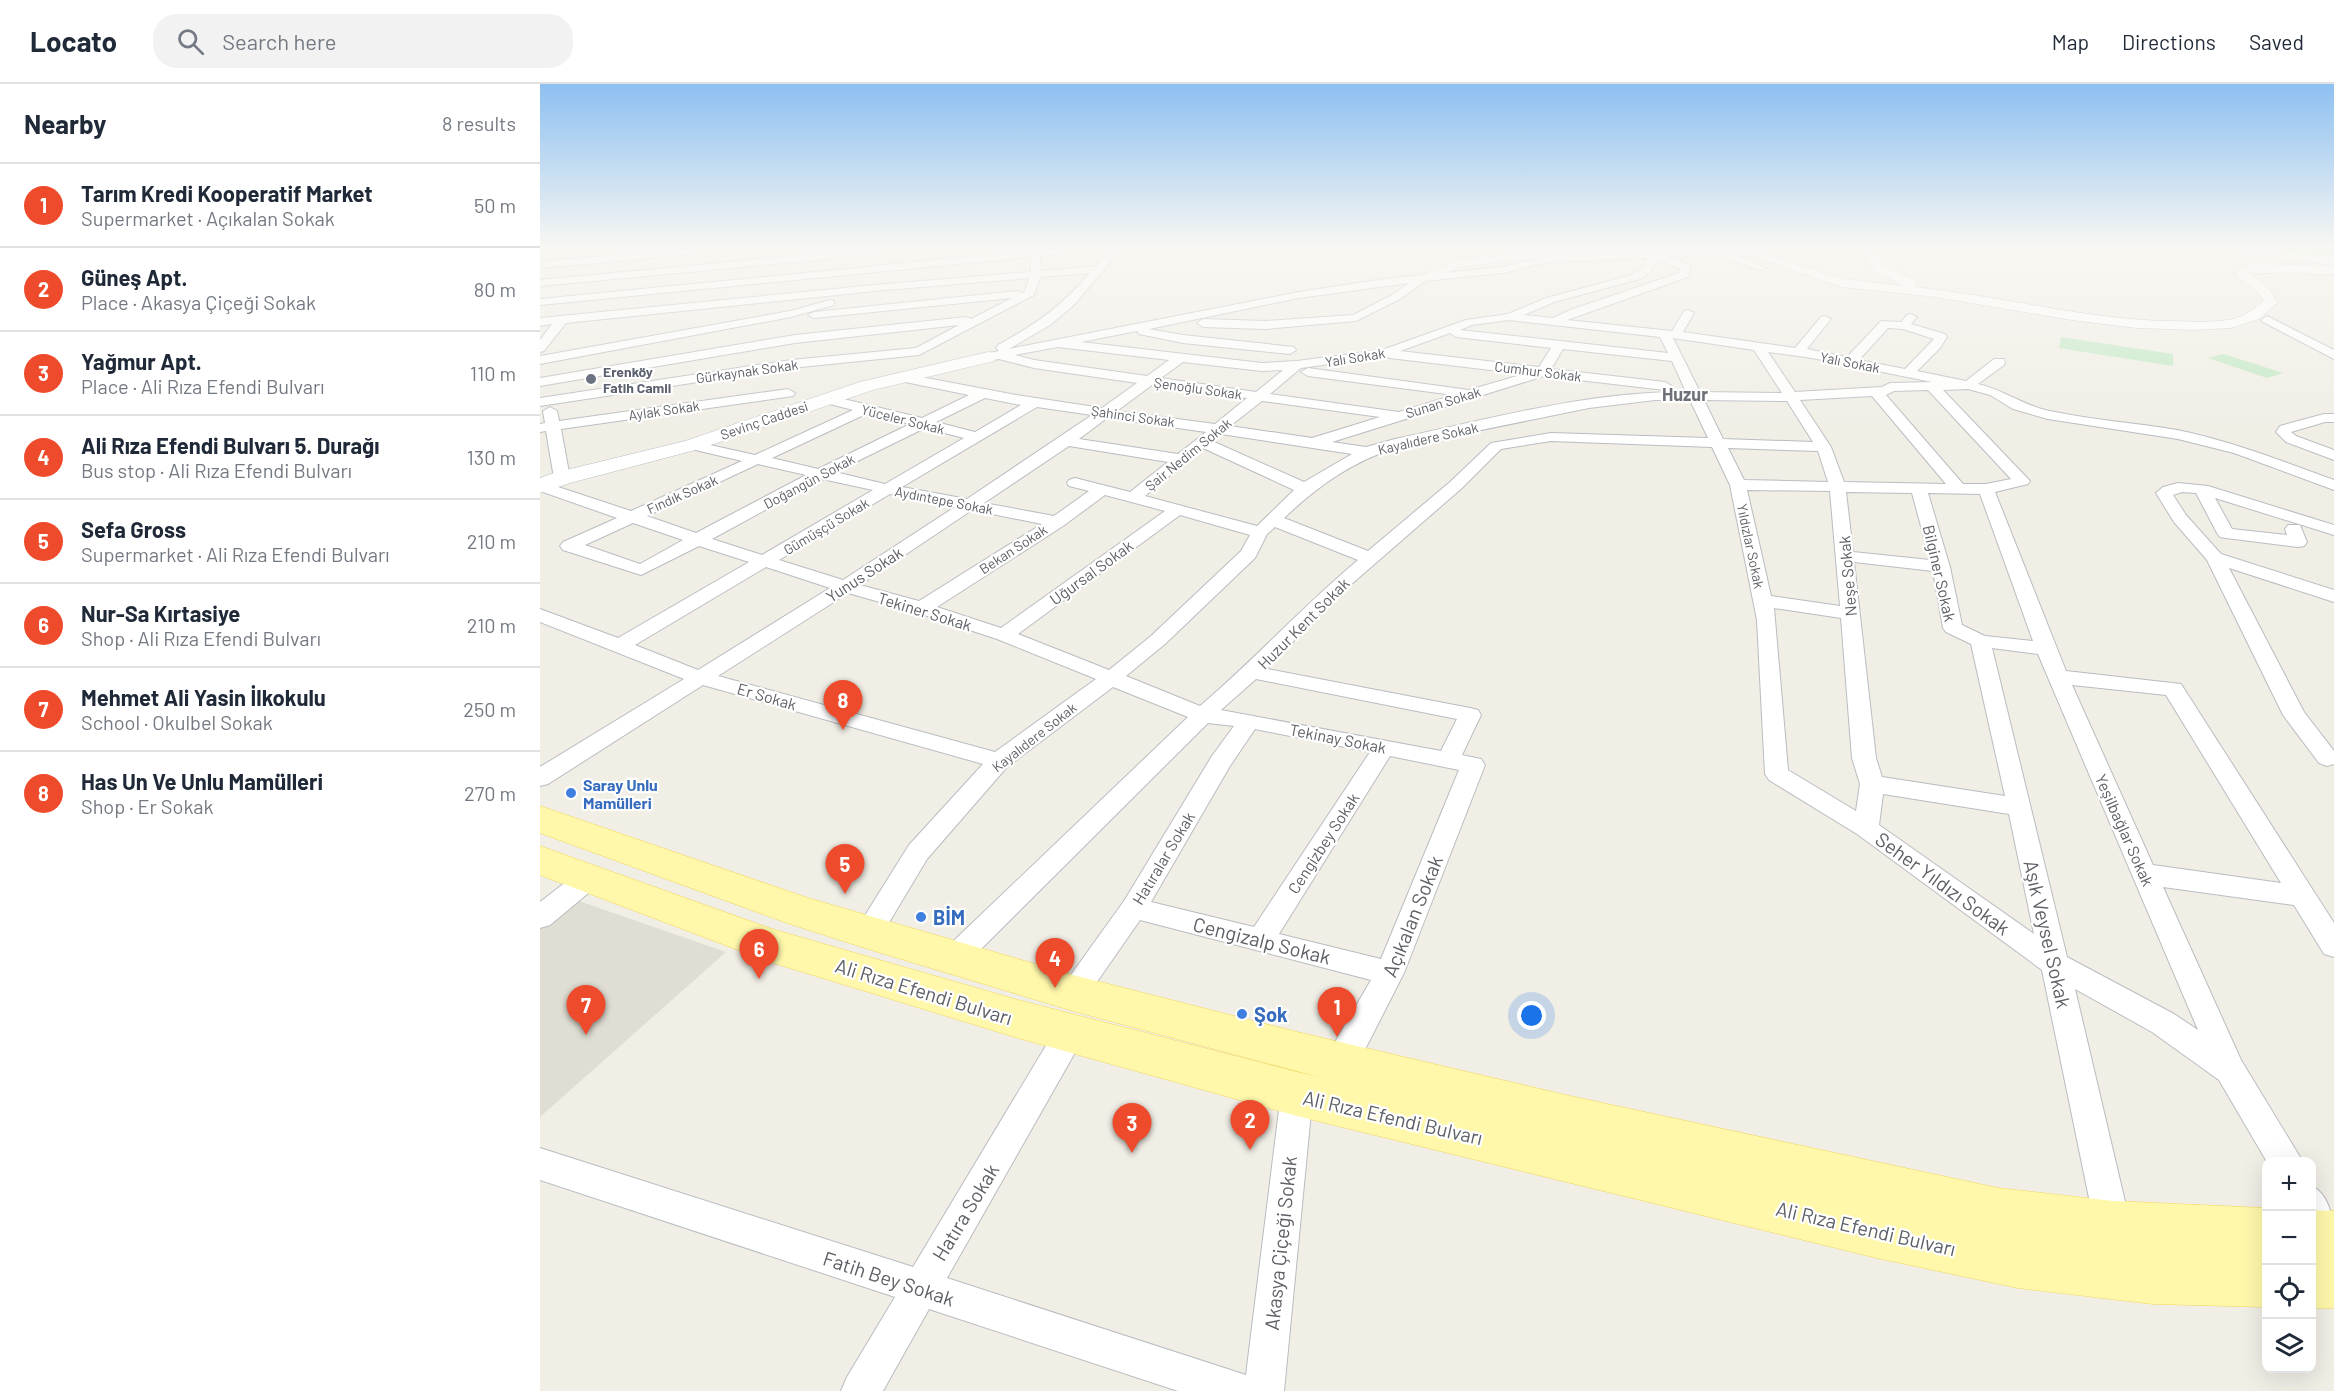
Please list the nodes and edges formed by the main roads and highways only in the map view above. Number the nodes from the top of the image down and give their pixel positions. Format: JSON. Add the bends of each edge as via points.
{"nodes":[{"id":1,"x":993,"y":356,"type":"road end"},
{"id":2,"x":541,"y":486,"type":"edge"},
{"id":3,"x":540,"y":819,"type":"edge"},
{"id":4,"x":540,"y":860,"type":"edge"},
{"id":5,"x":1072,"y":1013,"type":"junction"},
{"id":6,"x":2262,"y":1234,"type":"edge"},
{"id":7,"x":2262,"y":1280,"type":"edge"}],
"edges":[{"from":1,"to":2,"type":"main road","name":"Sevinç Caddesi","via":[[827,399],[789,386],[692,445],[560,468]]},
{"from":3,"to":5,"type":"main road","name":"Ali Rıza Efendi Bulvarı","via":[[801,912],[954,959]]},
{"from":4,"to":5,"type":"main road","name":"Ali Rıza Efendi Bulvarı","via":[[767,944]]},
{"from":5,"to":6,"type":"main road","name":"Ali Rıza Efendi Bulvarı","via":[[1207,1030],[1570,1118],[1998,1214],[2113,1227]]},
{"from":5,"to":7,"type":"main road","name":"Ali Rıza Efendi Bulvarı","via":[[1297,1094],[1877,1232],[2018,1262],[2153,1277]]}]}
